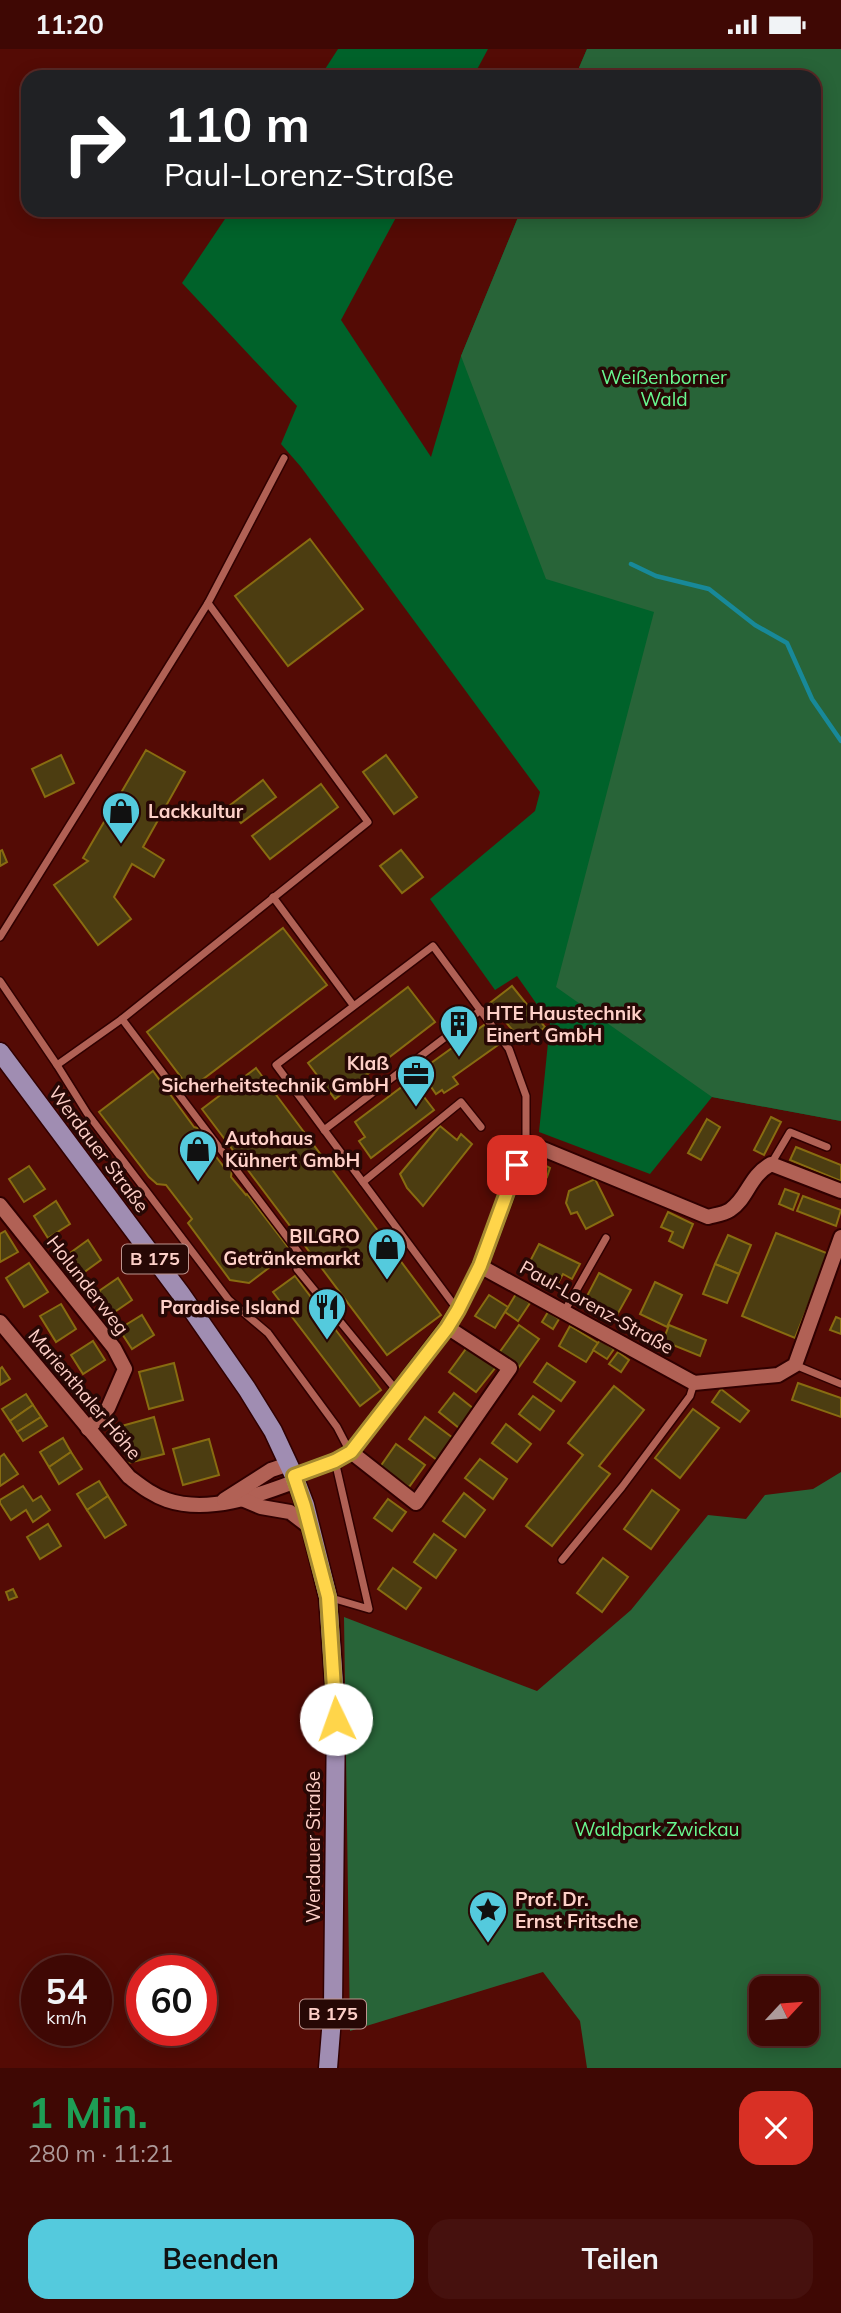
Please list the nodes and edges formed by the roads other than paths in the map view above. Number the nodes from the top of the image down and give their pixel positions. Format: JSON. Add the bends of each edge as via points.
{"nodes":[{"id":1,"x":284,"y":459,"type":"dead end"},
{"id":2,"x":208,"y":603,"type":"junction"},
{"id":3,"x":273,"y":897,"type":"junction"},
{"id":4,"x":0,"y":937,"type":"edge"},
{"id":5,"x":0,"y":981,"type":"edge"},
{"id":6,"x":353,"y":1005,"type":"junction"},
{"id":7,"x":481,"y":1010,"type":"junction"},
{"id":8,"x":122,"y":1019,"type":"junction"},
{"id":9,"x":0,"y":1052,"type":"edge"},
{"id":10,"x":57,"y":1065,"type":"junction"},
{"id":11,"x":481,"y":1126,"type":"dead end"},
{"id":12,"x":324,"y":1130,"type":"junction"},
{"id":13,"x":526,"y":1142,"type":"junction"},
{"id":14,"x":827,"y":1147,"type":"dead end"},
{"id":15,"x":771,"y":1164,"type":"junction"},
{"id":16,"x":363,"y":1182,"type":"junction"},
{"id":17,"x":841,"y":1191,"type":"edge"},
{"id":18,"x":0,"y":1205,"type":"edge"},
{"id":19,"x":841,"y":1237,"type":"edge"},
{"id":20,"x":606,"y":1238,"type":"dead end"},
{"id":21,"x":480,"y":1266,"type":"junction"},
{"id":22,"x":458,"y":1310,"type":"junction"},
{"id":23,"x":564,"y":1312,"type":"junction"},
{"id":24,"x":0,"y":1322,"type":"edge"},
{"id":25,"x":447,"y":1328,"type":"junction"},
{"id":26,"x":795,"y":1365,"type":"junction"},
{"id":27,"x":694,"y":1383,"type":"junction"},
{"id":28,"x":841,"y":1384,"type":"edge"},
{"id":29,"x":397,"y":1392,"type":"junction"},
{"id":30,"x":88,"y":1429,"type":"junction"},
{"id":31,"x":351,"y":1452,"type":"junction"},
{"id":32,"x":335,"y":1461,"type":"junction"},
{"id":33,"x":293,"y":1474,"type":"junction"},
{"id":34,"x":242,"y":1499,"type":"junction"},
{"id":35,"x":223,"y":1501,"type":"junction"},
{"id":36,"x":311,"y":1528,"type":"junction"},
{"id":37,"x":562,"y":1560,"type":"dead end"},
{"id":38,"x":328,"y":1597,"type":"junction"},
{"id":39,"x":328,"y":2068,"type":"edge"}],
"edges":[{"from":1,"to":2,"type":"lane"},
{"from":2,"to":3,"type":"lane","via":[[368,822]]},
{"from":2,"to":4,"type":"lane"},
{"from":3,"to":6,"type":"lane"},
{"from":3,"to":8,"type":"lane"},
{"from":5,"to":10,"type":"lane"},
{"from":6,"to":7,"type":"lane","via":[[433,946]]},
{"from":6,"to":12,"type":"lane","via":[[276,1065]]},
{"from":7,"to":12,"type":"lane"},
{"from":7,"to":13,"type":"lane","via":[[509,1049],[526,1096]]},
{"from":8,"to":10,"type":"lane"},
{"from":8,"to":29,"type":"lane","via":[[302,1257],[298,1269]]},
{"from":9,"to":33,"type":"main road","name":"Werdauer Straße","number":"B 175","via":[[188,1304],[273,1431]]},
{"from":10,"to":31,"type":"lane","via":[[87,1113],[229,1300],[268,1333]]},
{"from":11,"to":16,"type":"lane","via":[[461,1102]]},
{"from":12,"to":16,"type":"lane"},
{"from":13,"to":15,"type":"street","via":[[708,1217],[729,1211],[759,1170]]},
{"from":13,"to":21,"type":"street"},
{"from":14,"to":15,"type":"lane","via":[[790,1132]]},
{"from":15,"to":17,"type":"street"},
{"from":16,"to":22,"type":"lane"},
{"from":18,"to":30,"type":"street","name":"Holunderweg","via":[[114,1348],[125,1369],[108,1408]]},
{"from":19,"to":26,"type":"street"},
{"from":20,"to":23,"type":"lane"},
{"from":21,"to":22,"type":"street"},
{"from":21,"to":23,"type":"street","name":"Paul-Lorenz-Straße"},
{"from":22,"to":25,"type":"street"},
{"from":23,"to":27,"type":"street","name":"Paul-Lorenz-Straße"},
{"from":24,"to":30,"type":"street","name":"Marienthaler Höhe"},
{"from":25,"to":29,"type":"street"},
{"from":25,"to":31,"type":"street","via":[[510,1368],[416,1503]]},
{"from":26,"to":27,"type":"street","via":[[778,1375]]},
{"from":26,"to":28,"type":"lane"},
{"from":27,"to":37,"type":"lane","via":[[690,1397]]},
{"from":29,"to":31,"type":"street"},
{"from":30,"to":35,"type":"street","name":"Marienthaler Höhe","via":[[129,1477],[149,1492],[184,1503]]},
{"from":31,"to":32,"type":"street"},
{"from":32,"to":33,"type":"street"},
{"from":32,"to":38,"type":"lane","via":[[369,1609]]},
{"from":33,"to":34,"type":"street","name":"Marienthaler Höhe"},
{"from":33,"to":35,"type":"street","name":"Marienthaler Höhe","via":[[271,1470]]},
{"from":33,"to":36,"type":"main road","name":"Werdauer Straße","number":"B 175"},
{"from":34,"to":35,"type":"street","name":"Marienthaler Höhe"},
{"from":34,"to":36,"type":"street","name":"Marienthaler Höhe","via":[[290,1512]]},
{"from":36,"to":38,"type":"main road","name":"Werdauer Straße","number":"B 175"},
{"from":38,"to":39,"type":"main road","name":"Werdauer Straße","number":"B 175","via":[[336,1712],[333,2006]]}]}
